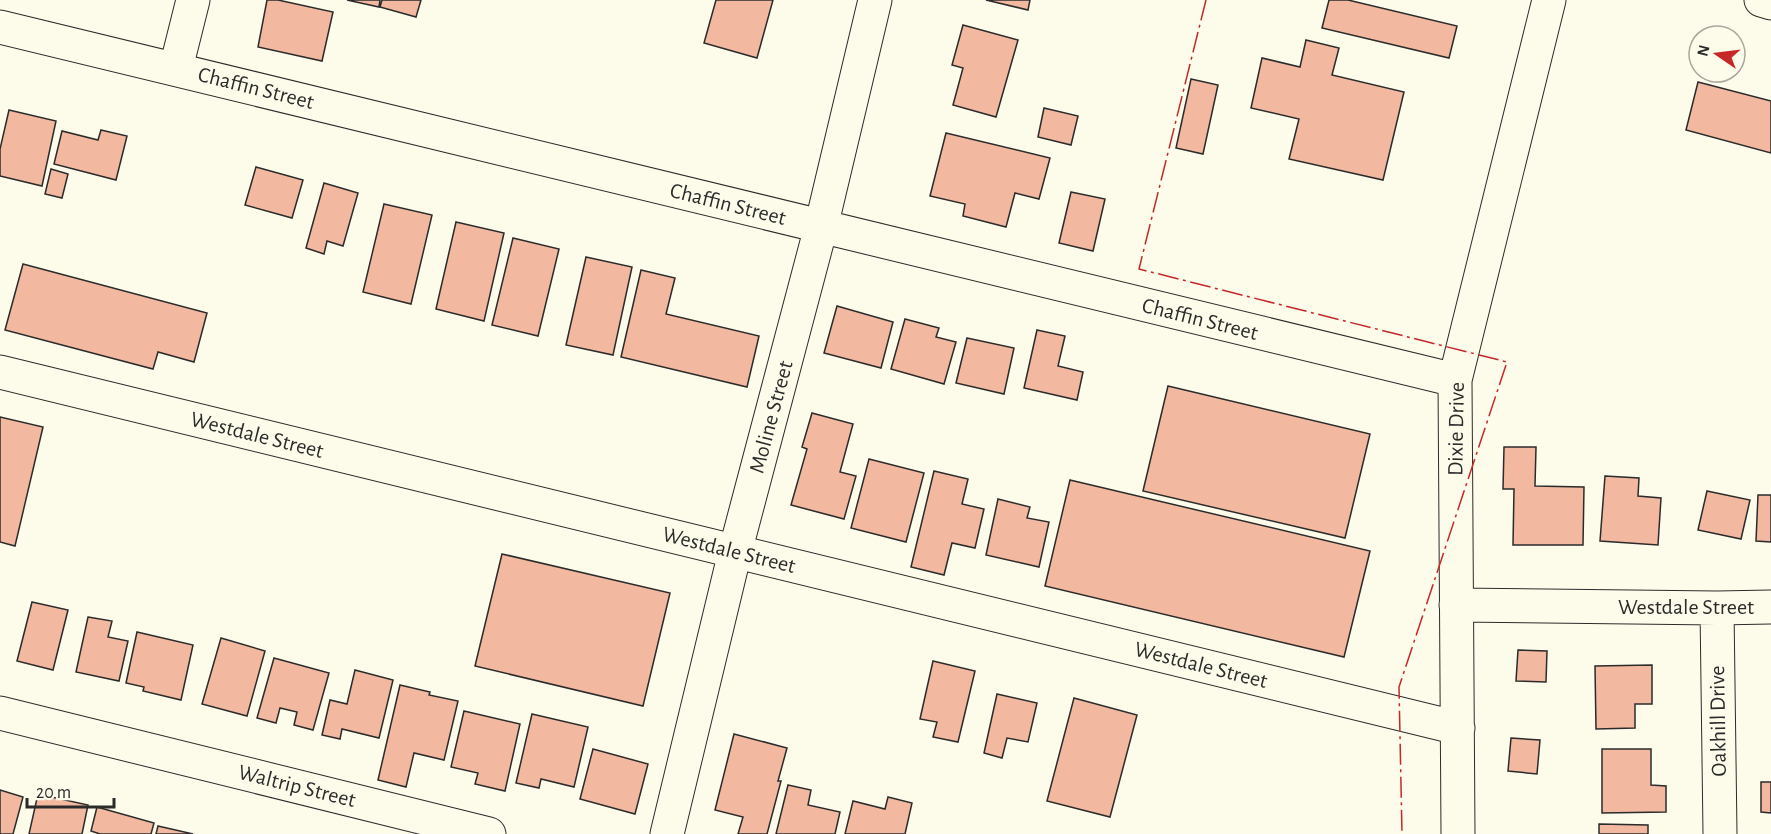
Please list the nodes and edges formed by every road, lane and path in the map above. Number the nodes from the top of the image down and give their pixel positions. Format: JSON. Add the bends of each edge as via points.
{"nodes":[{"id":1,"x":193,"y":0,"type":"edge"},
{"id":2,"x":875,"y":0,"type":"edge"},
{"id":3,"x":1549,"y":0,"type":"edge"},
{"id":4,"x":1761,"y":0,"type":"edge"},
{"id":5,"x":1771,"y":3,"type":"edge"},
{"id":6,"x":0,"y":27,"type":"edge"},
{"id":7,"x":176,"y":68,"type":"junction"},
{"id":8,"x":820,"y":226,"type":"junction"},
{"id":9,"x":0,"y":372,"type":"edge"},
{"id":10,"x":1455,"y":380,"type":"junction"},
{"id":11,"x":735,"y":552,"type":"junction"},
{"id":12,"x":1456,"y":605,"type":"junction"},
{"id":13,"x":1771,"y":607,"type":"edge"},
{"id":14,"x":1717,"y":608,"type":"junction"},
{"id":15,"x":0,"y":712,"type":"edge"},
{"id":16,"x":1458,"y":728,"type":"junction"},
{"id":17,"x":489,"y":834,"type":"edge"},
{"id":18,"x":667,"y":834,"type":"edge"},
{"id":19,"x":1458,"y":834,"type":"edge"},
{"id":20,"x":1720,"y":834,"type":"edge"}],
"edges":[{"from":1,"to":7,"type":"street"},
{"from":2,"to":8,"type":"street","name":"Moline Street"},
{"from":3,"to":10,"type":"street","name":"Dixie Drive"},
{"from":4,"to":5,"type":"street"},
{"from":6,"to":7,"type":"street","name":"Chaffin Street"},
{"from":7,"to":8,"type":"street","name":"Chaffin Street"},
{"from":8,"to":10,"type":"street","name":"Chaffin Street"},
{"from":8,"to":11,"type":"street","name":"Moline Street"},
{"from":9,"to":11,"type":"street","name":"Westdale Street"},
{"from":10,"to":12,"type":"street","name":"Dixie Drive"},
{"from":11,"to":16,"type":"street","name":"Westdale Street"},
{"from":11,"to":18,"type":"street","name":"Moline Street"},
{"from":12,"to":14,"type":"street","name":"Westdale Street"},
{"from":12,"to":16,"type":"street","name":"Dixie Drive"},
{"from":13,"to":14,"type":"street","name":"Westdale Street"},
{"from":14,"to":20,"type":"street","name":"Oakhill Drive"},
{"from":15,"to":17,"type":"street","name":"Waltrip Street"},
{"from":16,"to":19,"type":"street","name":"Dixie Drive"}]}
